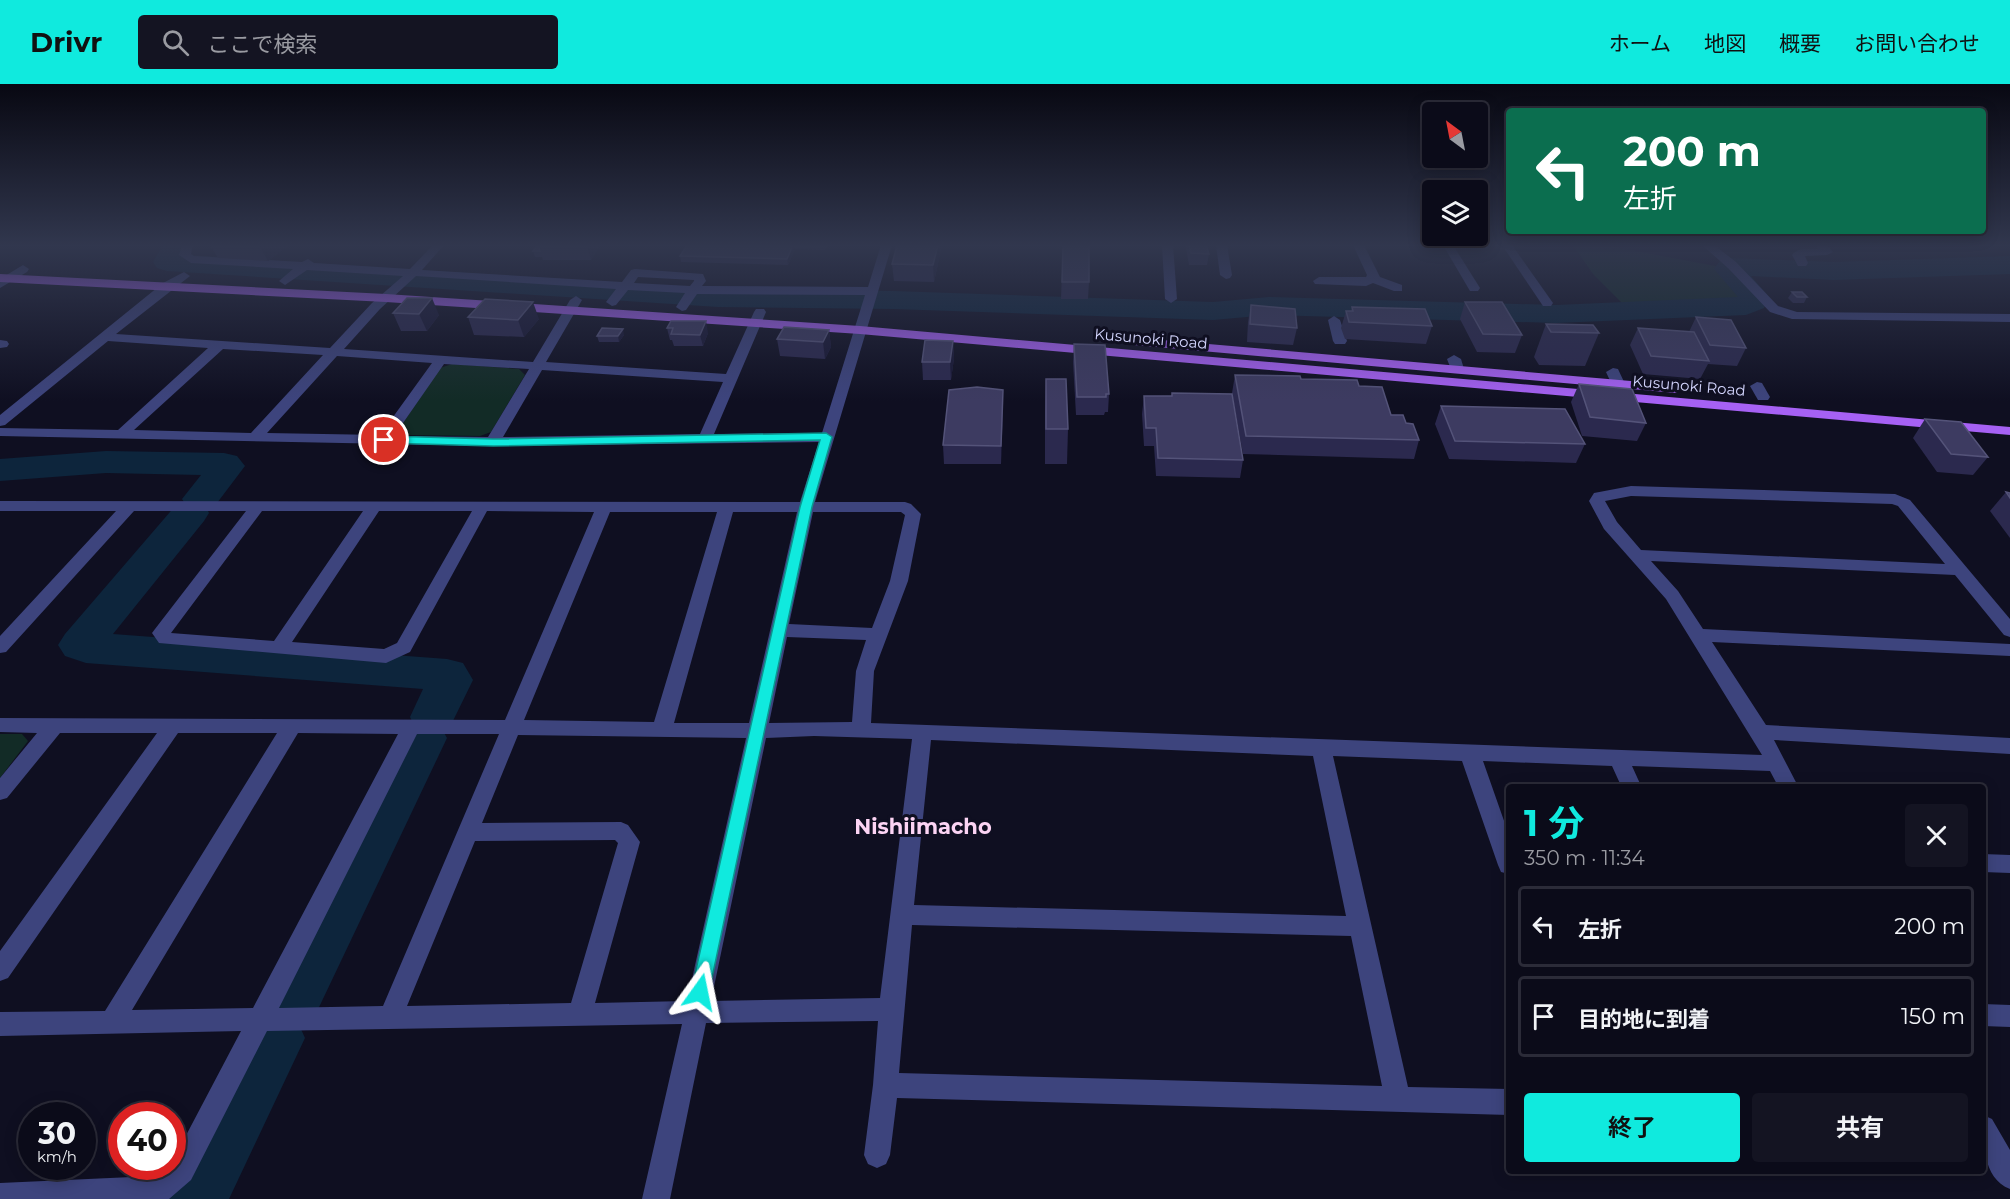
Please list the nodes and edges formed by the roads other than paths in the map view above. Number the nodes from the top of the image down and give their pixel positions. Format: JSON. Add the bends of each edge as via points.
{"nodes":[{"id":1,"x":151,"y":297,"type":"edge"},
{"id":2,"x":388,"y":297,"type":"edge"},
{"id":3,"x":511,"y":297,"type":"edge"},
{"id":4,"x":534,"y":297,"type":"edge"},
{"id":5,"x":604,"y":297,"type":"edge"},
{"id":6,"x":676,"y":297,"type":"edge"},
{"id":7,"x":676,"y":297,"type":"edge"},
{"id":8,"x":777,"y":297,"type":"edge"},
{"id":9,"x":871,"y":297,"type":"edge"},
{"id":10,"x":1543,"y":297,"type":"edge"},
{"id":11,"x":1763,"y":297,"type":"edge"},
{"id":12,"x":689,"y":298,"type":"junction"},
{"id":13,"x":1547,"y":303,"type":"dead end"},
{"id":14,"x":573,"y":305,"type":"junction"},
{"id":15,"x":758,"y":317,"type":"junction"},
{"id":16,"x":2010,"y":318,"type":"edge"},
{"id":17,"x":1334,"y":320,"type":"dead end"},
{"id":18,"x":861,"y":325,"type":"junction"},
{"id":19,"x":107,"y":337,"type":"junction"},
{"id":20,"x":1340,"y":341,"type":"dead end"},
{"id":21,"x":220,"y":344,"type":"junction"},
{"id":22,"x":333,"y":351,"type":"junction"},
{"id":23,"x":441,"y":359,"type":"junction"},
{"id":24,"x":538,"y":365,"type":"junction"},
{"id":25,"x":732,"y":379,"type":"junction"},
{"id":26,"x":0,"y":403,"type":"edge"},
{"id":27,"x":22,"y":404,"type":"junction"},
{"id":28,"x":2010,"y":418,"type":"edge"},
{"id":29,"x":0,"y":422,"type":"edge"},
{"id":30,"x":2010,"y":431,"type":"edge"},
{"id":31,"x":0,"y":432,"type":"edge"},
{"id":32,"x":122,"y":434,"type":"junction"},
{"id":33,"x":255,"y":437,"type":"junction"},
{"id":34,"x":826,"y":437,"type":"junction"},
{"id":35,"x":705,"y":439,"type":"junction"},
{"id":36,"x":384,"y":440,"type":"junction"},
{"id":37,"x":493,"y":442,"type":"junction"},
{"id":38,"x":130,"y":506,"type":"junction"},
{"id":39,"x":258,"y":506,"type":"junction"},
{"id":40,"x":375,"y":506,"type":"junction"},
{"id":41,"x":482,"y":507,"type":"junction"},
{"id":42,"x":604,"y":507,"type":"junction"},
{"id":43,"x":726,"y":507,"type":"junction"},
{"id":44,"x":806,"y":507,"type":"junction"},
{"id":45,"x":3,"y":508,"type":"edge"},
{"id":46,"x":1635,"y":555,"type":"junction"},
{"id":47,"x":1960,"y":570,"type":"junction"},
{"id":48,"x":779,"y":630,"type":"junction"},
{"id":49,"x":2010,"y":631,"type":"edge"},
{"id":50,"x":877,"y":634,"type":"junction"},
{"id":51,"x":1697,"y":635,"type":"junction"},
{"id":52,"x":0,"y":647,"type":"edge"},
{"id":53,"x":279,"y":647,"type":"junction"},
{"id":54,"x":2010,"y":650,"type":"edge"},
{"id":55,"x":0,"y":725,"type":"edge"},
{"id":56,"x":55,"y":725,"type":"junction"},
{"id":57,"x":173,"y":726,"type":"junction"},
{"id":58,"x":292,"y":726,"type":"junction"},
{"id":59,"x":411,"y":727,"type":"junction"},
{"id":60,"x":511,"y":727,"type":"junction"},
{"id":61,"x":662,"y":729,"type":"junction"},
{"id":62,"x":757,"y":729,"type":"junction"},
{"id":63,"x":861,"y":730,"type":"junction"},
{"id":64,"x":1760,"y":732,"type":"junction"},
{"id":65,"x":922,"y":734,"type":"junction"},
{"id":66,"x":2010,"y":746,"type":"edge"},
{"id":67,"x":1321,"y":749,"type":"junction"},
{"id":68,"x":1470,"y":754,"type":"junction"},
{"id":69,"x":1618,"y":758,"type":"junction"},
{"id":70,"x":1774,"y":763,"type":"junction"},
{"id":71,"x":1630,"y":784,"type":"edge"},
{"id":72,"x":1787,"y":784,"type":"edge"},
{"id":73,"x":0,"y":792,"type":"edge"},
{"id":74,"x":468,"y":832,"type":"junction"},
{"id":75,"x":1506,"y":856,"type":"edge"},
{"id":76,"x":1986,"y":863,"type":"edge"},
{"id":77,"x":2010,"y":864,"type":"edge"},
{"id":78,"x":901,"y":915,"type":"junction"},
{"id":79,"x":1361,"y":926,"type":"junction"},
{"id":80,"x":0,"y":970,"type":"edge"},
{"id":81,"x":891,"y":1009,"type":"junction"},
{"id":82,"x":580,"y":1014,"type":"junction"},
{"id":83,"x":696,"y":1014,"type":"junction"},
{"id":84,"x":1986,"y":1015,"type":"edge"},
{"id":85,"x":2010,"y":1016,"type":"edge"},
{"id":86,"x":390,"y":1017,"type":"junction"},
{"id":87,"x":261,"y":1021,"type":"junction"},
{"id":88,"x":112,"y":1022,"type":"junction"},
{"id":89,"x":0,"y":1024,"type":"edge"},
{"id":90,"x":886,"y":1085,"type":"junction"},
{"id":91,"x":1398,"y":1099,"type":"junction"},
{"id":92,"x":1506,"y":1102,"type":"edge"},
{"id":93,"x":1986,"y":1133,"type":"edge"},
{"id":94,"x":877,"y":1155,"type":"dead end"},
{"id":95,"x":2010,"y":1176,"type":"edge"},
{"id":96,"x":0,"y":1197,"type":"edge"},
{"id":97,"x":656,"y":1199,"type":"edge"}],
"edges":[{"from":1,"to":19,"type":"street"},
{"from":2,"to":22,"type":"street"},
{"from":3,"to":14,"type":"main road","name":"Kusunoki Road"},
{"from":4,"to":14,"type":"main road","name":"Kusunoki Road"},
{"from":5,"to":14,"type":"main road","name":"Kusunoki Road"},
{"from":6,"to":12,"type":"main road","name":"Kusunoki Road"},
{"from":7,"to":12,"type":"street"},
{"from":8,"to":12,"type":"street"},
{"from":9,"to":18,"type":"street"},
{"from":10,"to":13,"type":"street"},
{"from":11,"to":16,"type":"street","via":[[1774,309],[1796,316]]},
{"from":12,"to":15,"type":"main road","name":"Kusunoki Road"},
{"from":14,"to":15,"type":"main road","name":"Kusunoki Road"},
{"from":14,"to":24,"type":"street"},
{"from":15,"to":18,"type":"main road","name":"Kusunoki Road"},
{"from":15,"to":25,"type":"street"},
{"from":17,"to":20,"type":"street"},
{"from":18,"to":28,"type":"main road","name":"Kusunoki Road","via":[[1236,345],[1760,391]]},
{"from":18,"to":30,"type":"main road","name":"Kusunoki Road"},
{"from":18,"to":34,"type":"street"},
{"from":19,"to":21,"type":"street"},
{"from":19,"to":27,"type":"street"},
{"from":21,"to":22,"type":"street"},
{"from":21,"to":32,"type":"street"},
{"from":22,"to":23,"type":"street"},
{"from":22,"to":33,"type":"street"},
{"from":23,"to":24,"type":"street"},
{"from":23,"to":36,"type":"street"},
{"from":24,"to":25,"type":"street"},
{"from":24,"to":37,"type":"street"},
{"from":25,"to":35,"type":"street"},
{"from":26,"to":27,"type":"street"},
{"from":27,"to":29,"type":"street"},
{"from":31,"to":32,"type":"street"},
{"from":32,"to":33,"type":"street"},
{"from":33,"to":36,"type":"street"},
{"from":34,"to":35,"type":"street"},
{"from":34,"to":44,"type":"street"},
{"from":35,"to":37,"type":"street"},
{"from":36,"to":37,"type":"street"},
{"from":38,"to":39,"type":"street"},
{"from":38,"to":45,"type":"street"},
{"from":38,"to":52,"type":"street"},
{"from":39,"to":40,"type":"street"},
{"from":39,"to":53,"type":"street","via":[[161,633],[165,639]]},
{"from":40,"to":41,"type":"street"},
{"from":40,"to":53,"type":"street"},
{"from":41,"to":42,"type":"street"},
{"from":41,"to":53,"type":"street","via":[[405,647],[386,656]]},
{"from":42,"to":43,"type":"street"},
{"from":42,"to":60,"type":"street"},
{"from":43,"to":44,"type":"street"},
{"from":43,"to":61,"type":"street"},
{"from":44,"to":48,"type":"street"},
{"from":44,"to":50,"type":"street","via":[[905,507],[913,514],[899,580]]},
{"from":46,"to":47,"type":"street"},
{"from":46,"to":47,"type":"street","via":[[1610,525],[1598,501],[1600,496],[1631,491],[1895,499],[1904,503]]},
{"from":46,"to":51,"type":"street","via":[[1672,595]]},
{"from":47,"to":49,"type":"street"},
{"from":48,"to":50,"type":"street"},
{"from":48,"to":62,"type":"street"},
{"from":50,"to":63,"type":"street","via":[[865,671]]},
{"from":51,"to":54,"type":"street"},
{"from":51,"to":64,"type":"street"},
{"from":55,"to":56,"type":"street"},
{"from":56,"to":57,"type":"street"},
{"from":56,"to":73,"type":"street"},
{"from":57,"to":58,"type":"street"},
{"from":57,"to":80,"type":"street"},
{"from":58,"to":59,"type":"street"},
{"from":58,"to":88,"type":"street"},
{"from":59,"to":60,"type":"street"},
{"from":59,"to":87,"type":"street"},
{"from":60,"to":61,"type":"street"},
{"from":60,"to":74,"type":"street"},
{"from":61,"to":62,"type":"street"},
{"from":62,"to":63,"type":"street"},
{"from":62,"to":83,"type":"street"},
{"from":63,"to":65,"type":"street"},
{"from":64,"to":66,"type":"street"},
{"from":64,"to":70,"type":"street"},
{"from":65,"to":67,"type":"street"},
{"from":65,"to":78,"type":"street"},
{"from":67,"to":68,"type":"street"},
{"from":67,"to":79,"type":"street"},
{"from":68,"to":69,"type":"street"},
{"from":68,"to":75,"type":"street"},
{"from":69,"to":70,"type":"street"},
{"from":69,"to":71,"type":"street"},
{"from":70,"to":72,"type":"street"},
{"from":74,"to":82,"type":"street","via":[[621,831],[629,842]]},
{"from":74,"to":86,"type":"street"},
{"from":76,"to":77,"type":"street"},
{"from":78,"to":79,"type":"street"},
{"from":78,"to":81,"type":"street"},
{"from":79,"to":91,"type":"street"},
{"from":81,"to":83,"type":"street"},
{"from":81,"to":90,"type":"street"},
{"from":82,"to":83,"type":"street"},
{"from":82,"to":86,"type":"street"},
{"from":83,"to":97,"type":"street"},
{"from":84,"to":85,"type":"street"},
{"from":86,"to":87,"type":"street"},
{"from":87,"to":88,"type":"street"},
{"from":87,"to":96,"type":"street","via":[[182,1171],[159,1189]]},
{"from":88,"to":89,"type":"street"},
{"from":90,"to":91,"type":"street"},
{"from":90,"to":94,"type":"street"},
{"from":91,"to":92,"type":"street"},
{"from":93,"to":95,"type":"street"}]}
